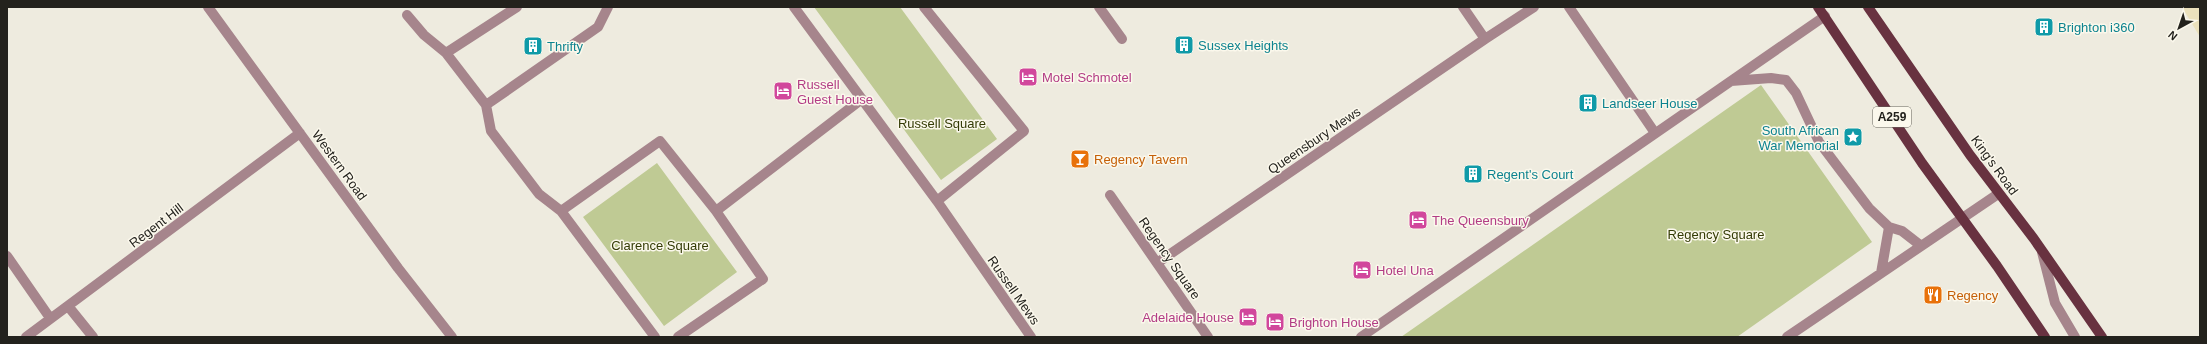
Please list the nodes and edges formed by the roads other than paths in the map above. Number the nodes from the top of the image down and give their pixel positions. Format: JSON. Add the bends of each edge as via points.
{"nodes":[{"id":1,"x":208,"y":7,"type":"edge"},
{"id":2,"x":517,"y":7,"type":"edge"},
{"id":3,"x":608,"y":7,"type":"edge"},
{"id":4,"x":794,"y":7,"type":"edge"},
{"id":5,"x":924,"y":7,"type":"edge"},
{"id":6,"x":1099,"y":7,"type":"edge"},
{"id":7,"x":1463,"y":7,"type":"edge"},
{"id":8,"x":1534,"y":7,"type":"edge"},
{"id":9,"x":1569,"y":7,"type":"edge"},
{"id":10,"x":1818,"y":7,"type":"edge"},
{"id":11,"x":1868,"y":7,"type":"edge"},
{"id":12,"x":407,"y":15,"type":"dead end"},
{"id":13,"x":1825,"y":16,"type":"junction"},
{"id":14,"x":1122,"y":39,"type":"dead end"},
{"id":15,"x":1485,"y":39,"type":"junction"},
{"id":16,"x":446,"y":53,"type":"junction"},
{"id":17,"x":1730,"y":81,"type":"junction"},
{"id":18,"x":862,"y":99,"type":"junction"},
{"id":19,"x":486,"y":105,"type":"junction"},
{"id":20,"x":300,"y":133,"type":"junction"},
{"id":21,"x":1656,"y":133,"type":"junction"},
{"id":22,"x":1110,"y":194,"type":"dead end"},
{"id":23,"x":1998,"y":194,"type":"junction"},
{"id":24,"x":936,"y":201,"type":"junction"},
{"id":25,"x":561,"y":211,"type":"junction"},
{"id":26,"x":716,"y":211,"type":"junction"},
{"id":27,"x":1962,"y":217,"type":"junction"},
{"id":28,"x":1888,"y":227,"type":"junction"},
{"id":29,"x":1920,"y":245,"type":"junction"},
{"id":30,"x":2042,"y":250,"type":"junction"},
{"id":31,"x":7,"y":256,"type":"edge"},
{"id":32,"x":1157,"y":263,"type":"junction"},
{"id":33,"x":1881,"y":273,"type":"junction"},
{"id":34,"x":68,"y":306,"type":"junction"},
{"id":35,"x":50,"y":318,"type":"junction"},
{"id":36,"x":26,"y":337,"type":"edge"},
{"id":37,"x":93,"y":337,"type":"edge"},
{"id":38,"x":452,"y":337,"type":"edge"},
{"id":39,"x":655,"y":337,"type":"edge"},
{"id":40,"x":678,"y":337,"type":"edge"},
{"id":41,"x":1031,"y":337,"type":"edge"},
{"id":42,"x":1208,"y":337,"type":"edge"},
{"id":43,"x":1361,"y":337,"type":"edge"},
{"id":44,"x":1787,"y":337,"type":"edge"},
{"id":45,"x":2045,"y":337,"type":"edge"},
{"id":46,"x":2075,"y":337,"type":"edge"},
{"id":47,"x":2102,"y":337,"type":"edge"}],
"edges":[{"from":1,"to":20,"type":"street","name":"Western Road"},
{"from":2,"to":16,"type":"street"},
{"from":3,"to":19,"type":"street","via":[[602,22],[592,32]]},
{"from":4,"to":18,"type":"street"},
{"from":5,"to":24,"type":"street","via":[[1024,131]]},
{"from":6,"to":14,"type":"street"},
{"from":7,"to":15,"type":"street"},
{"from":8,"to":15,"type":"street","name":"Queensbury Mews"},
{"from":9,"to":21,"type":"street"},
{"from":10,"to":13,"type":"main road","number":"A259"},
{"from":11,"to":23,"type":"main road","name":"King's Road"},
{"from":12,"to":16,"type":"street","via":[[424,35]]},
{"from":13,"to":17,"type":"street"},
{"from":13,"to":27,"type":"main road","number":"A259","via":[[1922,163]]},
{"from":15,"to":32,"type":"street","name":"Queensbury Mews"},
{"from":16,"to":19,"type":"street"},
{"from":17,"to":21,"type":"street"},
{"from":17,"to":28,"type":"street","via":[[1771,78],[1786,80],[1796,93],[1819,142],[1869,208]]},
{"from":18,"to":24,"type":"street"},
{"from":18,"to":26,"type":"street"},
{"from":19,"to":25,"type":"street","via":[[491,131],[539,194]]},
{"from":20,"to":34,"type":"street","name":"Regent Hill"},
{"from":20,"to":38,"type":"street","name":"Western Road","via":[[398,268]]},
{"from":21,"to":43,"type":"street"},
{"from":22,"to":32,"type":"street","name":"Regency Square"},
{"from":23,"to":27,"type":"street"},
{"from":23,"to":30,"type":"main road","name":"King's Road"},
{"from":24,"to":41,"type":"street","name":"Russell Mews"},
{"from":25,"to":26,"type":"street","via":[[660,141]]},
{"from":25,"to":39,"type":"street"},
{"from":26,"to":40,"type":"street","via":[[763,279]]},
{"from":27,"to":29,"type":"street"},
{"from":27,"to":45,"type":"main road","number":"A259"},
{"from":28,"to":29,"type":"street","via":[[1902,231]]},
{"from":28,"to":33,"type":"street"},
{"from":29,"to":33,"type":"street"},
{"from":30,"to":46,"type":"street","via":[[2055,303]]},
{"from":30,"to":47,"type":"main road","name":"King's Road"},
{"from":31,"to":35,"type":"street"},
{"from":32,"to":42,"type":"street","name":"Regency Square"},
{"from":33,"to":44,"type":"street"},
{"from":34,"to":35,"type":"street","name":"Regent Hill"},
{"from":34,"to":37,"type":"street"},
{"from":35,"to":36,"type":"street","name":"Regent Hill"}]}
